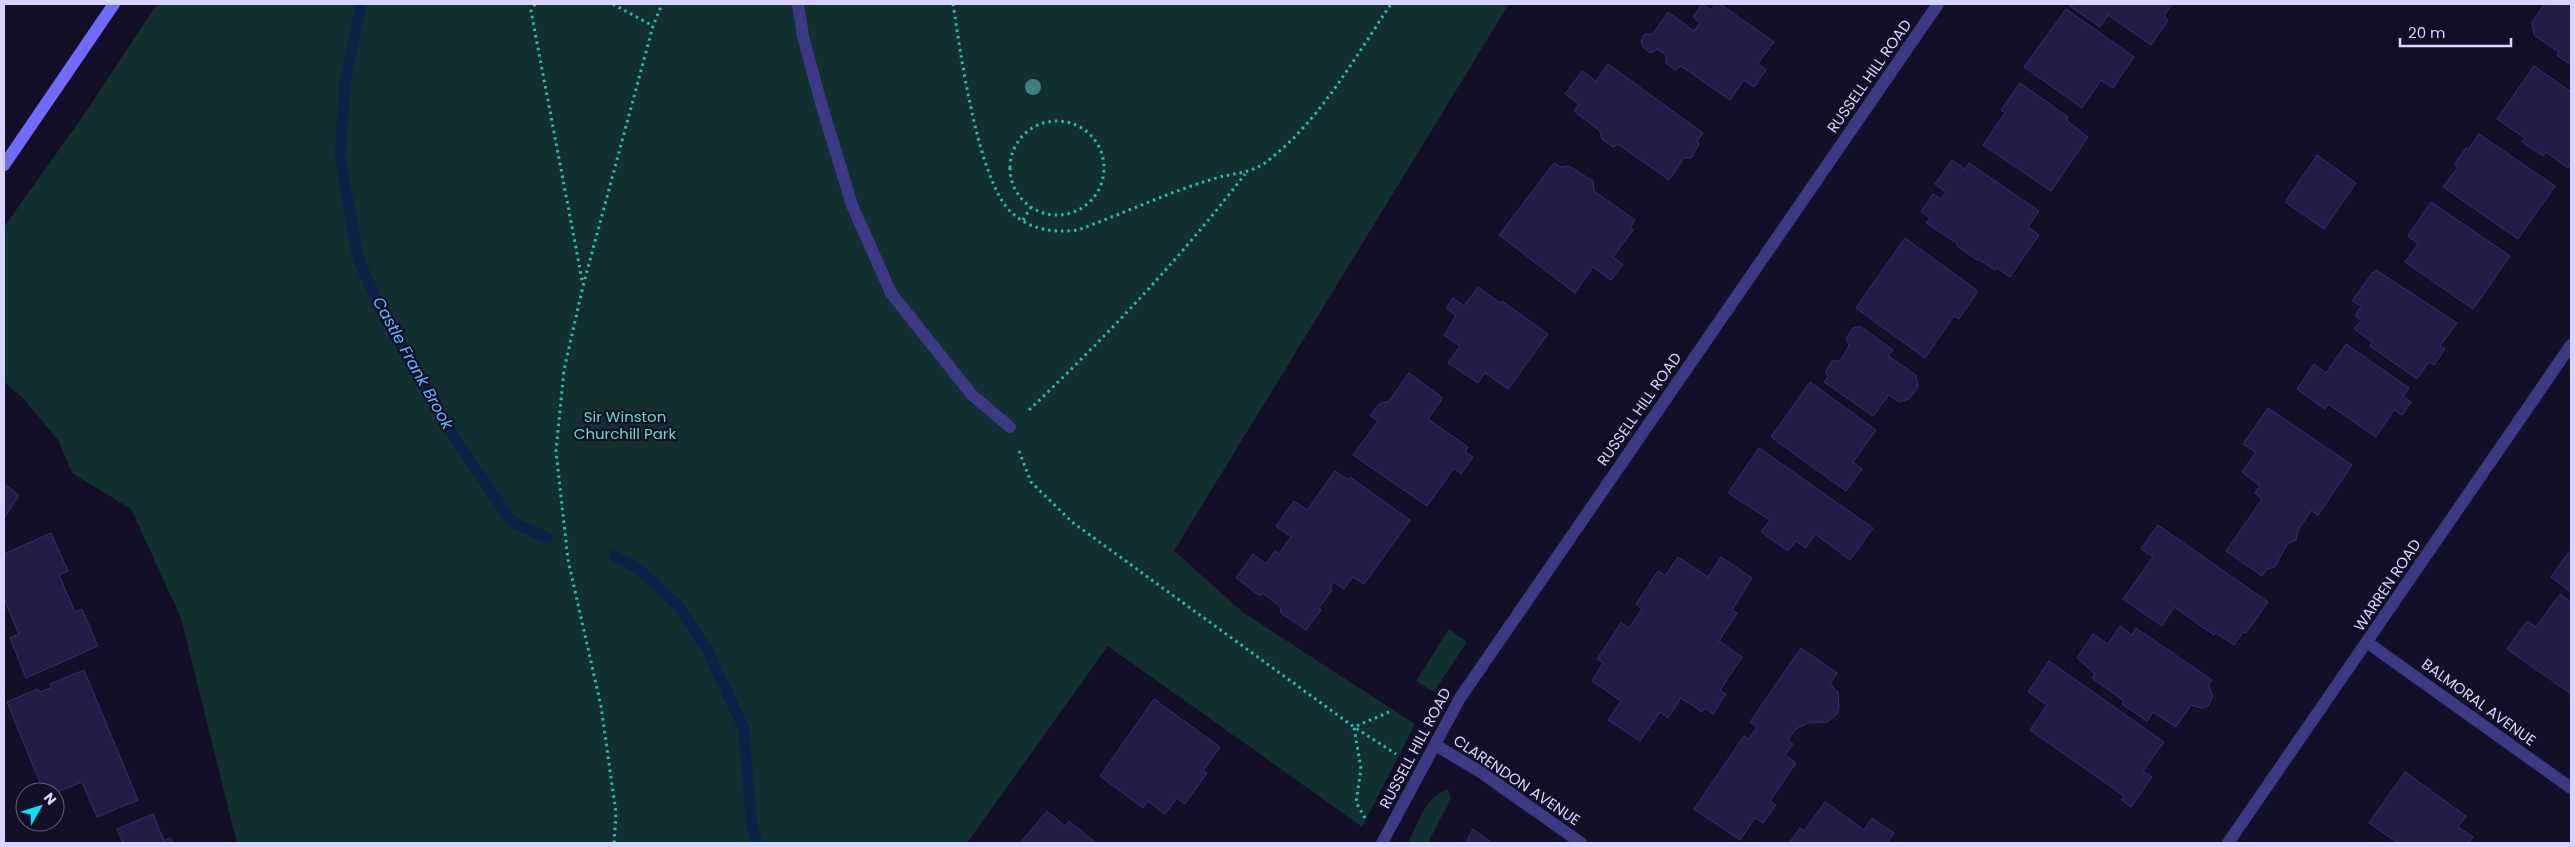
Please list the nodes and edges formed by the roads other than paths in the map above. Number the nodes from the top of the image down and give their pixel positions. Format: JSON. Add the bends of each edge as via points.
{"nodes":[{"id":1,"x":114,"y":4,"type":"edge"},
{"id":2,"x":798,"y":4,"type":"edge"},
{"id":3,"x":1938,"y":4,"type":"edge"},
{"id":4,"x":4,"y":165,"type":"edge"},
{"id":5,"x":2571,"y":345,"type":"edge"},
{"id":6,"x":1010,"y":427,"type":"road end"},
{"id":7,"x":2368,"y":642,"type":"junction"},
{"id":8,"x":1435,"y":745,"type":"junction"},
{"id":9,"x":2571,"y":788,"type":"edge"},
{"id":10,"x":1382,"y":843,"type":"edge"},
{"id":11,"x":1581,"y":843,"type":"edge"},
{"id":12,"x":2228,"y":843,"type":"edge"}],
"edges":[{"from":1,"to":4,"type":"street"},
{"from":2,"to":6,"type":"street","via":[[821,103],[852,205],[890,293],[972,395]]},
{"from":3,"to":8,"type":"street","name":"RUSSELL HILL ROAD","via":[[1460,698]]},
{"from":5,"to":7,"type":"street","name":"WARREN ROAD"},
{"from":7,"to":9,"type":"street","name":"BALMORAL AVENUE"},
{"from":7,"to":12,"type":"street","name":"WARREN ROAD"},
{"from":8,"to":10,"type":"street","name":"RUSSELL HILL ROAD"},
{"from":8,"to":11,"type":"street","name":"CLARENDON AVENUE","via":[[1479,771]]}]}
